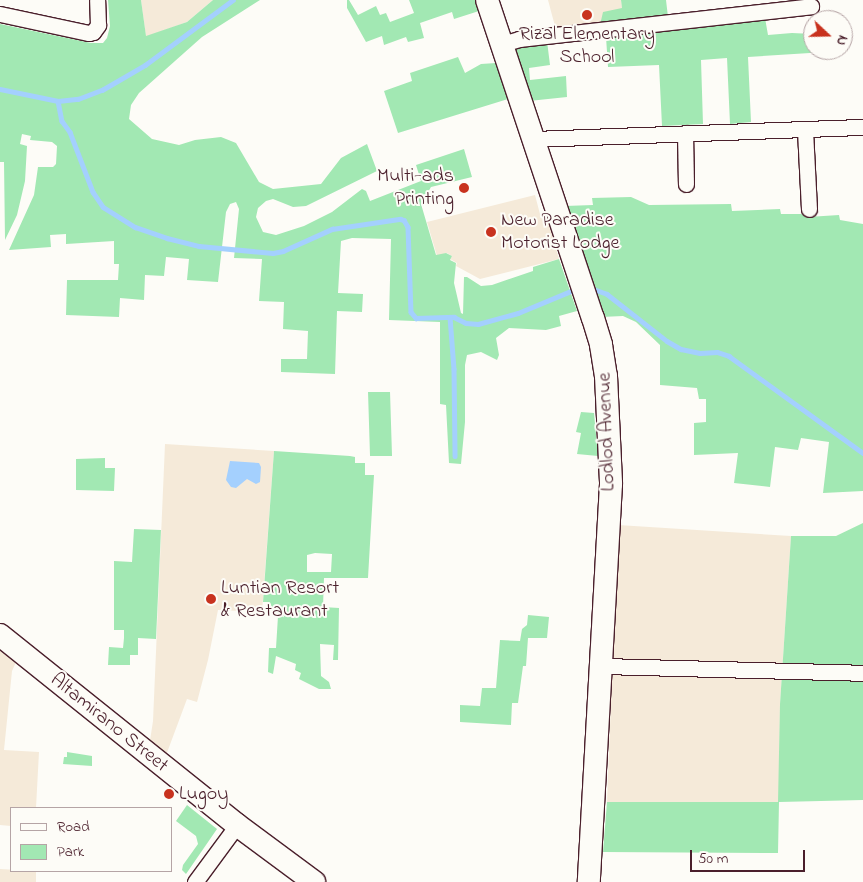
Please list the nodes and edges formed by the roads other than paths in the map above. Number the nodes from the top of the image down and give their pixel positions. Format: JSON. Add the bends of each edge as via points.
{"nodes":[{"id":1,"x":6,"y":0,"type":"edge"},
{"id":2,"x":97,"y":0,"type":"edge"},
{"id":3,"x":487,"y":0,"type":"edge"},
{"id":4,"x":812,"y":6,"type":"dead end"},
{"id":5,"x":3,"y":15,"type":"edge"},
{"id":6,"x":502,"y":44,"type":"junction"},
{"id":7,"x":863,"y":128,"type":"edge"},
{"id":8,"x":805,"y":130,"type":"junction"},
{"id":9,"x":685,"y":133,"type":"junction"},
{"id":10,"x":533,"y":138,"type":"junction"},
{"id":11,"x":686,"y":184,"type":"dead end"},
{"id":12,"x":808,"y":209,"type":"dead end"},
{"id":13,"x":0,"y":636,"type":"edge"},
{"id":14,"x":602,"y":666,"type":"junction"},
{"id":15,"x":863,"y":673,"type":"edge"},
{"id":16,"x":237,"y":825,"type":"junction"},
{"id":17,"x":195,"y":882,"type":"edge"},
{"id":18,"x":314,"y":882,"type":"edge"},
{"id":19,"x":589,"y":882,"type":"edge"}],
"edges":[{"from":1,"to":5,"type":"street"},
{"from":2,"to":5,"type":"street","via":[[98,25],[89,34]]},
{"from":3,"to":6,"type":"main road","name":"Lodlod Avenue"},
{"from":4,"to":6,"type":"street"},
{"from":6,"to":10,"type":"main road","name":"Lodlod Avenue"},
{"from":7,"to":8,"type":"street"},
{"from":8,"to":9,"type":"street"},
{"from":8,"to":12,"type":"street"},
{"from":9,"to":10,"type":"street"},
{"from":9,"to":11,"type":"street"},
{"from":10,"to":14,"type":"main road","name":"Lodlod Avenue","via":[[602,350],[609,415],[611,484]]},
{"from":13,"to":16,"type":"main road","name":"Altamirano Street"},
{"from":14,"to":15,"type":"street"},
{"from":14,"to":19,"type":"main road","name":"Lodlod Avenue"},
{"from":16,"to":17,"type":"street"},
{"from":16,"to":18,"type":"main road","name":"Altamirano Street"}]}
